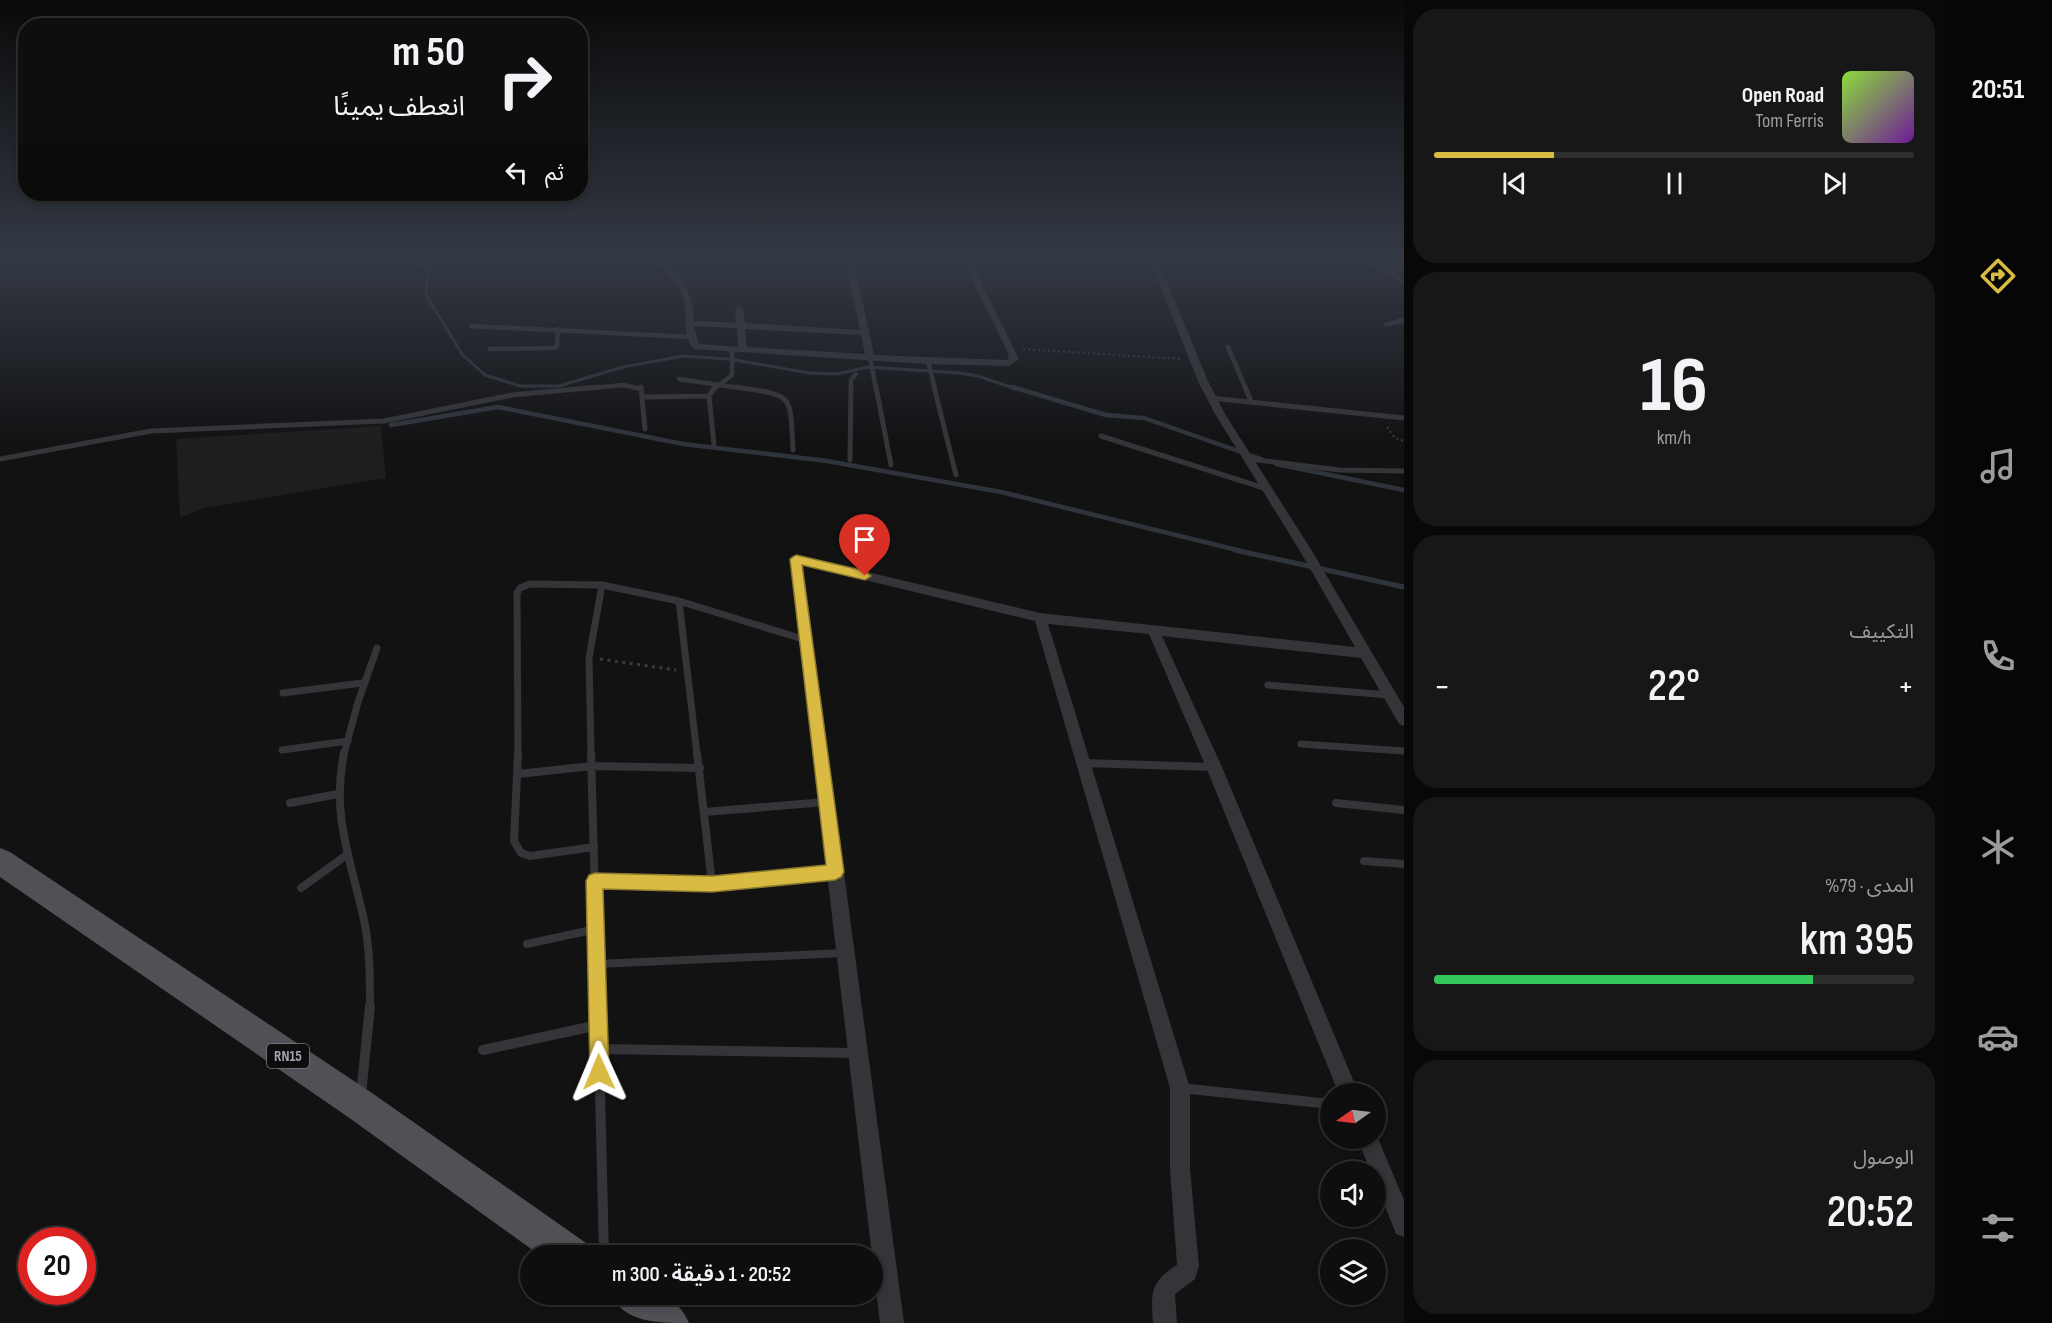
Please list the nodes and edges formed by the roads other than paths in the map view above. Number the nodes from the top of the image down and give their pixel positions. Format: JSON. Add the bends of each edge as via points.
{"nodes":[{"id":1,"x":691,"y":320,"type":"edge"},
{"id":2,"x":740,"y":320,"type":"edge"},
{"id":3,"x":862,"y":320,"type":"edge"},
{"id":4,"x":996,"y":320,"type":"edge"},
{"id":5,"x":1179,"y":320,"type":"edge"},
{"id":6,"x":1404,"y":320,"type":"edge"},
{"id":7,"x":692,"y":323,"type":"junction"},
{"id":8,"x":1386,"y":324,"type":"dead end"},
{"id":9,"x":471,"y":326,"type":"dead end"},
{"id":10,"x":741,"y":326,"type":"junction"},
{"id":11,"x":558,"y":329,"type":"junction"},
{"id":12,"x":865,"y":333,"type":"junction"},
{"id":13,"x":691,"y":337,"type":"junction"},
{"id":14,"x":1228,"y":347,"type":"dead end"},
{"id":15,"x":490,"y":349,"type":"dead end"},
{"id":16,"x":732,"y":350,"type":"junction"},
{"id":17,"x":743,"y":350,"type":"junction"},
{"id":18,"x":870,"y":357,"type":"junction"},
{"id":19,"x":928,"y":361,"type":"junction"},
{"id":20,"x":855,"y":374,"type":"dead end"},
{"id":21,"x":679,"y":379,"type":"dead end"},
{"id":22,"x":717,"y":384,"type":"junction"},
{"id":23,"x":709,"y":396,"type":"junction"},
{"id":24,"x":644,"y":397,"type":"junction"},
{"id":25,"x":1211,"y":398,"type":"junction"},
{"id":26,"x":1251,"y":401,"type":"junction"},
{"id":27,"x":1404,"y":418,"type":"edge"},
{"id":28,"x":645,"y":429,"type":"dead end"},
{"id":29,"x":1101,"y":436,"type":"dead end"},
{"id":30,"x":714,"y":444,"type":"dead end"},
{"id":31,"x":793,"y":450,"type":"dead end"},
{"id":32,"x":0,"y":459,"type":"edge"},
{"id":33,"x":1249,"y":459,"type":"junction"},
{"id":34,"x":850,"y":460,"type":"dead end"},
{"id":35,"x":891,"y":465,"type":"dead end"},
{"id":36,"x":1404,"y":471,"type":"edge"},
{"id":37,"x":956,"y":475,"type":"dead end"},
{"id":38,"x":1267,"y":489,"type":"junction"},
{"id":39,"x":602,"y":585,"type":"junction"},
{"id":40,"x":679,"y":601,"type":"junction"},
{"id":41,"x":1040,"y":618,"type":"junction"},
{"id":42,"x":1154,"y":632,"type":"junction"},
{"id":43,"x":806,"y":640,"type":"junction"},
{"id":44,"x":377,"y":648,"type":"dead end"},
{"id":45,"x":1366,"y":653,"type":"junction"},
{"id":46,"x":362,"y":684,"type":"junction"},
{"id":47,"x":1269,"y":685,"type":"dead end"},
{"id":48,"x":283,"y":693,"type":"dead end"},
{"id":49,"x":1389,"y":695,"type":"junction"},
{"id":50,"x":1404,"y":720,"type":"edge"},
{"id":51,"x":348,"y":741,"type":"junction"},
{"id":52,"x":1301,"y":744,"type":"dead end"},
{"id":53,"x":282,"y":750,"type":"dead end"},
{"id":54,"x":1404,"y":751,"type":"edge"},
{"id":55,"x":1084,"y":763,"type":"junction"},
{"id":56,"x":592,"y":766,"type":"junction"},
{"id":57,"x":1214,"y":767,"type":"junction"},
{"id":58,"x":700,"y":768,"type":"junction"},
{"id":59,"x":518,"y":774,"type":"junction"},
{"id":60,"x":338,"y":794,"type":"junction"},
{"id":61,"x":826,"y":802,"type":"junction"},
{"id":62,"x":290,"y":803,"type":"dead end"},
{"id":63,"x":1336,"y":803,"type":"dead end"},
{"id":64,"x":1404,"y":810,"type":"edge"},
{"id":65,"x":705,"y":812,"type":"junction"},
{"id":66,"x":594,"y":847,"type":"junction"},
{"id":67,"x":348,"y":854,"type":"junction"},
{"id":68,"x":0,"y":861,"type":"edge"},
{"id":69,"x":1364,"y":861,"type":"dead end"},
{"id":70,"x":1404,"y":864,"type":"edge"},
{"id":71,"x":835,"y":872,"type":"junction"},
{"id":72,"x":595,"y":881,"type":"junction"},
{"id":73,"x":712,"y":884,"type":"junction"},
{"id":74,"x":301,"y":888,"type":"dead end"},
{"id":75,"x":596,"y":929,"type":"junction"},
{"id":76,"x":527,"y":944,"type":"dead end"},
{"id":77,"x":845,"y":953,"type":"junction"},
{"id":78,"x":597,"y":964,"type":"junction"},
{"id":79,"x":598,"y":1025,"type":"junction"},
{"id":80,"x":599,"y":1049,"type":"junction"},
{"id":81,"x":483,"y":1050,"type":"dead end"},
{"id":82,"x":858,"y":1053,"type":"junction"},
{"id":83,"x":1344,"y":1083,"type":"edge"},
{"id":84,"x":1180,"y":1088,"type":"junction"},
{"id":85,"x":1320,"y":1103,"type":"edge"},
{"id":86,"x":360,"y":1105,"type":"junction"},
{"id":87,"x":1372,"y":1149,"type":"edge"},
{"id":88,"x":1404,"y":1226,"type":"edge"},
{"id":89,"x":557,"y":1245,"type":"edge"},
{"id":90,"x":604,"y":1245,"type":"edge"},
{"id":91,"x":645,"y":1305,"type":"edge"},
{"id":92,"x":670,"y":1323,"type":"edge"},
{"id":93,"x":892,"y":1323,"type":"edge"},
{"id":94,"x":1165,"y":1323,"type":"edge"}],
"edges":[{"from":1,"to":7,"type":"street"},
{"from":2,"to":10,"type":"street"},
{"from":3,"to":12,"type":"street"},
{"from":4,"to":19,"type":"street","via":[[1014,359],[1009,363]]},
{"from":5,"to":25,"type":"street"},
{"from":6,"to":8,"type":"street"},
{"from":7,"to":10,"type":"street"},
{"from":7,"to":13,"type":"street"},
{"from":9,"to":11,"type":"lane"},
{"from":10,"to":12,"type":"street"},
{"from":10,"to":17,"type":"street"},
{"from":11,"to":13,"type":"lane"},
{"from":11,"to":15,"type":"lane","via":[[554,348]]},
{"from":12,"to":18,"type":"street"},
{"from":13,"to":16,"type":"street","via":[[696,347]]},
{"from":14,"to":26,"type":"lane"},
{"from":16,"to":17,"type":"street"},
{"from":16,"to":22,"type":"lane","via":[[732,375]]},
{"from":17,"to":18,"type":"street"},
{"from":18,"to":19,"type":"street"},
{"from":18,"to":35,"type":"lane"},
{"from":19,"to":37,"type":"lane"},
{"from":20,"to":34,"type":"lane","via":[[851,380]]},
{"from":21,"to":22,"type":"lane"},
{"from":22,"to":23,"type":"lane"},
{"from":22,"to":31,"type":"lane","via":[[768,392],[787,400],[791,405]]},
{"from":23,"to":24,"type":"lane"},
{"from":23,"to":30,"type":"lane"},
{"from":24,"to":28,"type":"lane"},
{"from":24,"to":32,"type":"lane","via":[[641,387],[633,385],[537,392],[384,421],[151,431]]},
{"from":25,"to":26,"type":"lane"},
{"from":25,"to":33,"type":"street"},
{"from":26,"to":27,"type":"lane"},
{"from":29,"to":38,"type":"lane"},
{"from":33,"to":36,"type":"lane","via":[[1359,472]]},
{"from":33,"to":38,"type":"street"},
{"from":38,"to":45,"type":"street"},
{"from":39,"to":40,"type":"lane"},
{"from":39,"to":56,"type":"lane","via":[[589,658]]},
{"from":39,"to":59,"type":"lane","via":[[530,584],[517,593]]},
{"from":40,"to":43,"type":"lane"},
{"from":40,"to":58,"type":"lane"},
{"from":41,"to":42,"type":"street"},
{"from":41,"to":43,"type":"street","via":[[796,559]]},
{"from":41,"to":55,"type":"street"},
{"from":42,"to":45,"type":"street"},
{"from":42,"to":57,"type":"street"},
{"from":43,"to":61,"type":"street"},
{"from":44,"to":46,"type":"lane"},
{"from":45,"to":49,"type":"street"},
{"from":46,"to":48,"type":"lane"},
{"from":46,"to":51,"type":"lane"},
{"from":47,"to":49,"type":"lane"},
{"from":49,"to":50,"type":"street"},
{"from":51,"to":53,"type":"lane"},
{"from":51,"to":60,"type":"lane"},
{"from":52,"to":54,"type":"lane"},
{"from":55,"to":57,"type":"lane"},
{"from":55,"to":84,"type":"street"},
{"from":56,"to":58,"type":"lane"},
{"from":56,"to":59,"type":"lane"},
{"from":56,"to":66,"type":"lane"},
{"from":57,"to":83,"type":"street"},
{"from":58,"to":65,"type":"lane"},
{"from":59,"to":66,"type":"lane","via":[[514,841],[521,853],[530,856]]},
{"from":60,"to":62,"type":"lane"},
{"from":60,"to":67,"type":"lane","via":[[341,835]]},
{"from":61,"to":65,"type":"lane"},
{"from":61,"to":71,"type":"street"},
{"from":63,"to":64,"type":"lane"},
{"from":65,"to":73,"type":"lane"},
{"from":66,"to":72,"type":"lane"},
{"from":67,"to":74,"type":"lane"},
{"from":67,"to":86,"type":"lane","via":[[365,924],[371,993]]},
{"from":68,"to":86,"type":"main road","number":"RN15"},
{"from":69,"to":70,"type":"lane"},
{"from":71,"to":73,"type":"lane"},
{"from":71,"to":77,"type":"street"},
{"from":72,"to":73,"type":"lane"},
{"from":72,"to":75,"type":"lane"},
{"from":75,"to":76,"type":"lane"},
{"from":75,"to":78,"type":"lane"},
{"from":77,"to":78,"type":"lane"},
{"from":77,"to":82,"type":"street"},
{"from":78,"to":79,"type":"lane"},
{"from":79,"to":80,"type":"lane"},
{"from":79,"to":81,"type":"lane"},
{"from":80,"to":82,"type":"lane"},
{"from":80,"to":90,"type":"lane"},
{"from":82,"to":93,"type":"street"},
{"from":84,"to":85,"type":"lane"},
{"from":84,"to":94,"type":"street","via":[[1180,1169],[1188,1266],[1163,1289]]},
{"from":86,"to":89,"type":"main road","number":"RN15"},
{"from":87,"to":88,"type":"street"},
{"from":91,"to":92,"type":"main road"}]}
